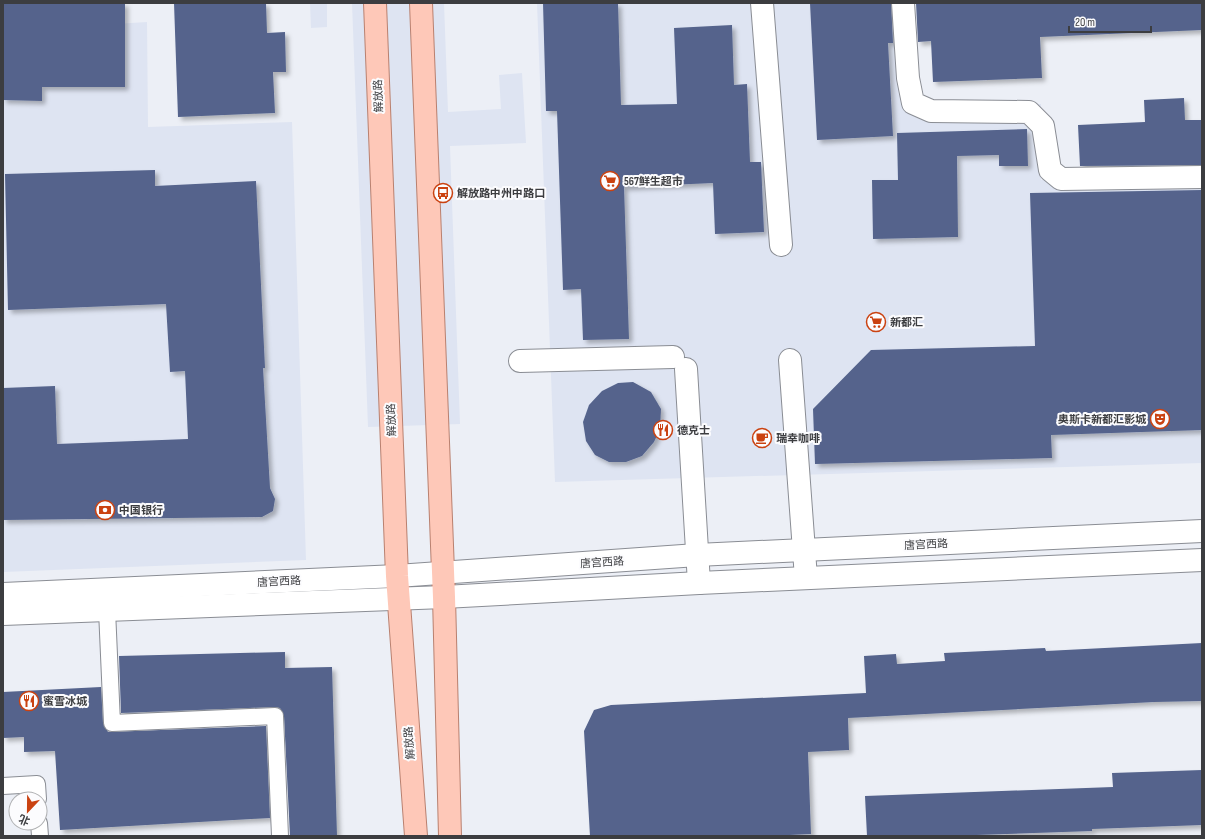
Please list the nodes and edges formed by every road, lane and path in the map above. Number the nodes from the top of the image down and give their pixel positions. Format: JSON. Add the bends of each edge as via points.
{"nodes":[{"id":1,"x":375,"y":3,"type":"edge"},
{"id":2,"x":421,"y":3,"type":"edge"},
{"id":3,"x":762,"y":3,"type":"edge"},
{"id":4,"x":903,"y":3,"type":"edge"},
{"id":5,"x":1202,"y":177,"type":"edge"},
{"id":6,"x":781,"y":245,"type":"dead end"},
{"id":7,"x":790,"y":360,"type":"dead end"},
{"id":8,"x":520,"y":361,"type":"dead end"},
{"id":9,"x":1202,"y":531,"type":"edge"},
{"id":10,"x":804,"y":550,"type":"junction"},
{"id":11,"x":698,"y":556,"type":"junction"},
{"id":12,"x":1202,"y":560,"type":"edge"},
{"id":13,"x":443,"y":572,"type":"junction"},
{"id":14,"x":397,"y":576,"type":"junction"},
{"id":15,"x":806,"y":578,"type":"junction"},
{"id":16,"x":699,"y":583,"type":"junction"},
{"id":17,"x":3,"y":594,"type":"edge"},
{"id":18,"x":444,"y":598,"type":"junction"},
{"id":19,"x":398,"y":599,"type":"junction"},
{"id":20,"x":107,"y":610,"type":"junction"},
{"id":21,"x":3,"y":614,"type":"edge"},
{"id":22,"x":3,"y":786,"type":"edge"},
{"id":23,"x":37,"y":791,"type":"edge"},
{"id":24,"x":280,"y":836,"type":"edge"},
{"id":25,"x":416,"y":836,"type":"edge"},
{"id":26,"x":450,"y":836,"type":"edge"}],
"edges":[{"from":1,"to":14,"type":"main road","name":"解放路"},
{"from":2,"to":13,"type":"main road"},
{"from":3,"to":6,"type":"main road"},
{"from":4,"to":5,"type":"main road","via":[[908,78],[913,103],[931,112],[1029,112],[1043,126],[1050,170],[1061,179]]},
{"from":7,"to":10,"type":"main road"},
{"from":8,"to":11,"type":"main road","via":[[680,363]]},
{"from":9,"to":10,"type":"main road","name":"唐宫西路"},
{"from":10,"to":11,"type":"main road","name":"唐宫西路"},
{"from":10,"to":15,"type":"main road"},
{"from":11,"to":13,"type":"main road","name":"唐宫西路"},
{"from":11,"to":16,"type":"main road"},
{"from":12,"to":15,"type":"main road","name":"唐宫西路"},
{"from":13,"to":14,"type":"main road","name":"唐宫西路"},
{"from":13,"to":18,"type":"main road"},
{"from":14,"to":17,"type":"main road","name":"唐宫西路"},
{"from":14,"to":19,"type":"main road","name":"解放路"},
{"from":15,"to":16,"type":"main road","name":"唐宫西路"},
{"from":16,"to":18,"type":"main road","name":"唐宫西路"},
{"from":18,"to":19,"type":"main road","name":"唐宫西路"},
{"from":18,"to":26,"type":"main road"},
{"from":19,"to":20,"type":"main road","name":"唐宫西路"},
{"from":19,"to":25,"type":"main road","name":"解放路"},
{"from":20,"to":21,"type":"main road","name":"唐宫西路"},
{"from":20,"to":24,"type":"lane","via":[[112,723],[275,716]]},
{"from":22,"to":23,"type":"lane","via":[[37,784]]}]}
